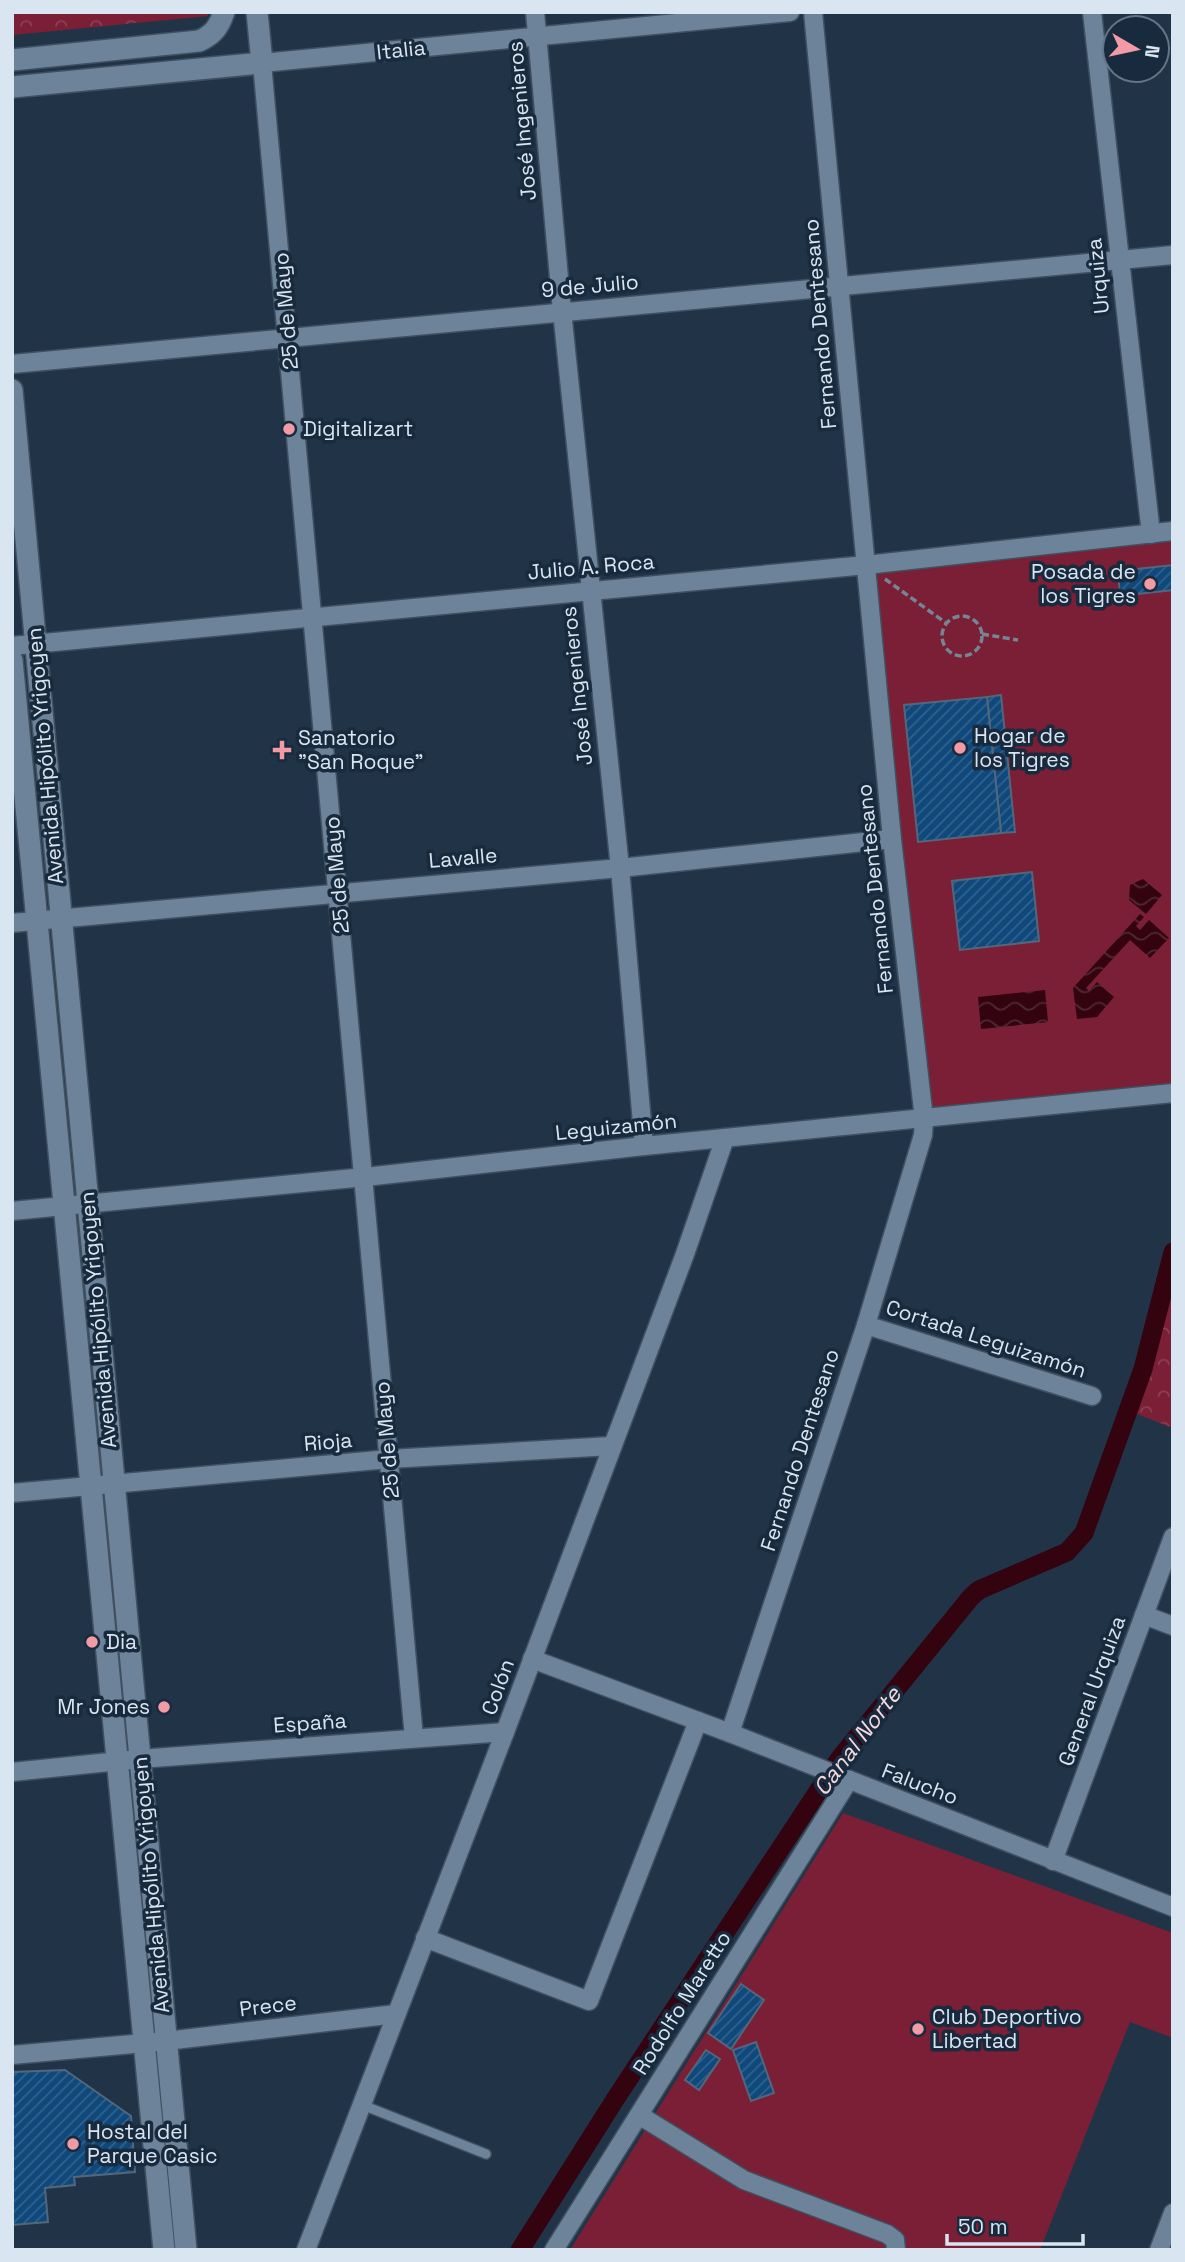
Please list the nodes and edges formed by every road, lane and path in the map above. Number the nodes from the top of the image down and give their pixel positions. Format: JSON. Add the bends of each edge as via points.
{"nodes":[{"id":1,"x":224,"y":12,"type":"edge"},
{"id":2,"x":257,"y":12,"type":"edge"},
{"id":3,"x":535,"y":12,"type":"edge"},
{"id":4,"x":790,"y":12,"type":"edge"},
{"id":5,"x":813,"y":12,"type":"edge"},
{"id":6,"x":1092,"y":12,"type":"edge"},
{"id":7,"x":537,"y":36,"type":"junction"},
{"id":8,"x":12,"y":60,"type":"edge"},
{"id":9,"x":262,"y":63,"type":"junction"},
{"id":10,"x":12,"y":87,"type":"edge"},
{"id":11,"x":1173,"y":255,"type":"edge"},
{"id":12,"x":1119,"y":260,"type":"junction"},
{"id":13,"x":839,"y":286,"type":"junction"},
{"id":14,"x":562,"y":311,"type":"junction"},
{"id":15,"x":289,"y":340,"type":"junction"},
{"id":16,"x":12,"y":364,"type":"edge"},
{"id":17,"x":12,"y":390,"type":"edge"},
{"id":18,"x":1173,"y":531,"type":"edge"},
{"id":19,"x":1151,"y":534,"type":"junction"},
{"id":20,"x":866,"y":565,"type":"junction"},
{"id":21,"x":590,"y":590,"type":"junction"},
{"id":22,"x":313,"y":617,"type":"junction"},
{"id":23,"x":946,"y":624,"type":"junction"},
{"id":24,"x":982,"y":634,"type":"junction"},
{"id":25,"x":1017,"y":640,"type":"dead end"},
{"id":26,"x":34,"y":644,"type":"junction"},
{"id":27,"x":12,"y":646,"type":"edge"},
{"id":28,"x":12,"y":660,"type":"edge"},
{"id":29,"x":892,"y":839,"type":"junction"},
{"id":30,"x":620,"y":868,"type":"junction"},
{"id":31,"x":338,"y":892,"type":"junction"},
{"id":32,"x":61,"y":918,"type":"junction"},
{"id":33,"x":37,"y":920,"type":"junction"},
{"id":34,"x":12,"y":923,"type":"edge"},
{"id":35,"x":1173,"y":1093,"type":"edge"},
{"id":36,"x":924,"y":1119,"type":"junction"},
{"id":37,"x":725,"y":1138,"type":"junction"},
{"id":38,"x":644,"y":1146,"type":"junction"},
{"id":39,"x":365,"y":1178,"type":"junction"},
{"id":40,"x":87,"y":1203,"type":"junction"},
{"id":41,"x":65,"y":1206,"type":"junction"},
{"id":42,"x":12,"y":1211,"type":"edge"},
{"id":43,"x":866,"y":1325,"type":"junction"},
{"id":44,"x":1092,"y":1396,"type":"dead end"},
{"id":45,"x":611,"y":1446,"type":"junction"},
{"id":46,"x":389,"y":1459,"type":"junction"},
{"id":47,"x":114,"y":1483,"type":"junction"},
{"id":48,"x":91,"y":1485,"type":"junction"},
{"id":49,"x":12,"y":1493,"type":"edge"},
{"id":50,"x":1173,"y":1537,"type":"edge"},
{"id":51,"x":1144,"y":1615,"type":"junction"},
{"id":52,"x":1173,"y":1626,"type":"edge"},
{"id":53,"x":533,"y":1659,"type":"junction"},
{"id":54,"x":698,"y":1721,"type":"junction"},
{"id":55,"x":505,"y":1732,"type":"junction"},
{"id":56,"x":730,"y":1733,"type":"junction"},
{"id":57,"x":414,"y":1738,"type":"junction"},
{"id":58,"x":139,"y":1759,"type":"junction"},
{"id":59,"x":117,"y":1761,"type":"junction"},
{"id":60,"x":12,"y":1772,"type":"edge"},
{"id":61,"x":849,"y":1780,"type":"junction"},
{"id":62,"x":1053,"y":1861,"type":"junction"},
{"id":63,"x":1173,"y":1907,"type":"edge"},
{"id":64,"x":425,"y":1938,"type":"junction"},
{"id":65,"x":396,"y":2014,"type":"junction"},
{"id":66,"x":166,"y":2040,"type":"junction"},
{"id":67,"x":144,"y":2042,"type":"junction"},
{"id":68,"x":12,"y":2055,"type":"edge"},
{"id":69,"x":360,"y":2104,"type":"junction"},
{"id":70,"x":639,"y":2115,"type":"junction"},
{"id":71,"x":486,"y":2154,"type":"dead end"},
{"id":72,"x":1173,"y":2213,"type":"edge"},
{"id":73,"x":164,"y":2250,"type":"edge"},
{"id":74,"x":186,"y":2250,"type":"edge"},
{"id":75,"x":306,"y":2250,"type":"edge"},
{"id":76,"x":554,"y":2250,"type":"edge"},
{"id":77,"x":896,"y":2250,"type":"edge"},
{"id":78,"x":1159,"y":2250,"type":"edge"}],
"edges":[{"from":1,"to":8,"type":"street","via":[[211,36],[199,41]]},
{"from":2,"to":9,"type":"street","name":"25 de Mayo"},
{"from":3,"to":7,"type":"street","name":"José Ingenieros"},
{"from":4,"to":7,"type":"street","name":"Italia"},
{"from":5,"to":13,"type":"street","name":"Fernando Dentesano"},
{"from":6,"to":12,"type":"street","name":"Urquiza"},
{"from":7,"to":9,"type":"street","name":"Italia"},
{"from":7,"to":14,"type":"street","name":"José Ingenieros"},
{"from":9,"to":10,"type":"street","name":"Italia"},
{"from":9,"to":15,"type":"street","name":"25 de Mayo"},
{"from":11,"to":12,"type":"street","name":"9 de Julio"},
{"from":12,"to":13,"type":"street","name":"9 de Julio"},
{"from":12,"to":19,"type":"street","name":"Urquiza"},
{"from":13,"to":14,"type":"street","name":"9 de Julio"},
{"from":13,"to":20,"type":"street","name":"Fernando Dentesano"},
{"from":14,"to":15,"type":"street","name":"9 de Julio"},
{"from":14,"to":21,"type":"street","name":"José Ingenieros"},
{"from":15,"to":16,"type":"street","name":"9 de Julio"},
{"from":15,"to":22,"type":"street","name":"25 de Mayo"},
{"from":17,"to":26,"type":"street","name":"Avenida Hipólito Yrigoyen"},
{"from":18,"to":19,"type":"street","name":"Julio A. Roca"},
{"from":19,"to":20,"type":"street","name":"Julio A. Roca"},
{"from":20,"to":21,"type":"street","name":"Julio A. Roca"},
{"from":20,"to":23,"type":"path"},
{"from":20,"to":29,"type":"street","name":"Fernando Dentesano"},
{"from":21,"to":22,"type":"street","name":"Julio A. Roca"},
{"from":21,"to":30,"type":"street","name":"José Ingenieros"},
{"from":22,"to":26,"type":"street","name":"Julio A. Roca"},
{"from":22,"to":31,"type":"street","name":"25 de Mayo"},
{"from":23,"to":24,"type":"path","via":[[953,618],[972,618]]},
{"from":23,"to":24,"type":"path","via":[[943,642],[956,655],[974,651]]},
{"from":24,"to":25,"type":"path"},
{"from":26,"to":27,"type":"street","name":"Julio A. Roca"},
{"from":26,"to":32,"type":"street","name":"Avenida Hipólito Yrigoyen"},
{"from":28,"to":33,"type":"street","name":"Avenida Hipólito Yrigoyen"},
{"from":29,"to":30,"type":"street","name":"Lavalle"},
{"from":29,"to":36,"type":"street","name":"Fernando Dentesano"},
{"from":30,"to":31,"type":"street","name":"Lavalle"},
{"from":30,"to":38,"type":"street","name":"José Ingenieros"},
{"from":31,"to":32,"type":"street","name":"Lavalle"},
{"from":31,"to":39,"type":"street","name":"25 de Mayo"},
{"from":32,"to":33,"type":"street","name":"Lavalle"},
{"from":32,"to":40,"type":"street","name":"Avenida Hipólito Yrigoyen"},
{"from":33,"to":34,"type":"street","name":"Lavalle"},
{"from":33,"to":41,"type":"street","name":"Avenida Hipólito Yrigoyen"},
{"from":35,"to":36,"type":"street","name":"Leguizamón"},
{"from":36,"to":37,"type":"street","name":"Leguizamón"},
{"from":36,"to":43,"type":"street","name":"Fernando Dentesano","via":[[923,1136]]},
{"from":37,"to":38,"type":"street","name":"Leguizamón"},
{"from":37,"to":45,"type":"street","name":"Colón"},
{"from":38,"to":39,"type":"street","name":"Leguizamón"},
{"from":39,"to":40,"type":"street","name":"Leguizamón"},
{"from":39,"to":46,"type":"street","name":"25 de Mayo"},
{"from":40,"to":41,"type":"street","name":"Leguizamón"},
{"from":40,"to":47,"type":"street","name":"Avenida Hipólito Yrigoyen"},
{"from":41,"to":42,"type":"street","name":"Leguizamón"},
{"from":41,"to":48,"type":"street","name":"Avenida Hipólito Yrigoyen"},
{"from":43,"to":44,"type":"street","name":"Cortada Leguizamón"},
{"from":43,"to":56,"type":"street","name":"Fernando Dentesano"},
{"from":45,"to":46,"type":"street","name":"Rioja"},
{"from":45,"to":53,"type":"street","name":"Colón"},
{"from":46,"to":47,"type":"street","name":"Rioja"},
{"from":46,"to":57,"type":"street","name":"25 de Mayo"},
{"from":47,"to":48,"type":"street","name":"Rioja"},
{"from":47,"to":58,"type":"street","name":"Avenida Hipólito Yrigoyen"},
{"from":48,"to":49,"type":"street","name":"Rioja"},
{"from":48,"to":59,"type":"street","name":"Avenida Hipólito Yrigoyen"},
{"from":50,"to":51,"type":"street","name":"General Urquiza"},
{"from":51,"to":52,"type":"street"},
{"from":51,"to":62,"type":"street","name":"General Urquiza"},
{"from":53,"to":54,"type":"street","name":"Falucho"},
{"from":53,"to":55,"type":"street","name":"Colón"},
{"from":54,"to":56,"type":"street","name":"Falucho"},
{"from":54,"to":64,"type":"street","via":[[589,2001]]},
{"from":55,"to":57,"type":"street","name":"España"},
{"from":55,"to":64,"type":"street","name":"Colón"},
{"from":56,"to":61,"type":"street","name":"Falucho"},
{"from":57,"to":58,"type":"street","name":"España"},
{"from":58,"to":59,"type":"street","name":"España"},
{"from":58,"to":66,"type":"street","name":"Avenida Hipólito Yrigoyen"},
{"from":59,"to":60,"type":"street","name":"España"},
{"from":59,"to":67,"type":"street","name":"Avenida Hipólito Yrigoyen"},
{"from":61,"to":62,"type":"street","name":"Falucho"},
{"from":61,"to":70,"type":"street","name":"Rodolfo Maretto"},
{"from":62,"to":63,"type":"street","name":"Falucho"},
{"from":64,"to":65,"type":"street","name":"Colón"},
{"from":65,"to":66,"type":"street","name":"Prece"},
{"from":65,"to":69,"type":"street","name":"Colón"},
{"from":66,"to":67,"type":"street","name":"Prece"},
{"from":66,"to":74,"type":"street","name":"Avenida Hipólito Yrigoyen"},
{"from":67,"to":68,"type":"street","name":"Prece"},
{"from":67,"to":73,"type":"street","name":"Avenida Hipólito Yrigoyen"},
{"from":69,"to":71,"type":"lane"},
{"from":69,"to":75,"type":"street","name":"Colón"},
{"from":70,"to":76,"type":"street","name":"Rodolfo Maretto"},
{"from":70,"to":77,"type":"street","via":[[744,2180],[887,2234],[895,2240]]},
{"from":72,"to":78,"type":"street"}]}
